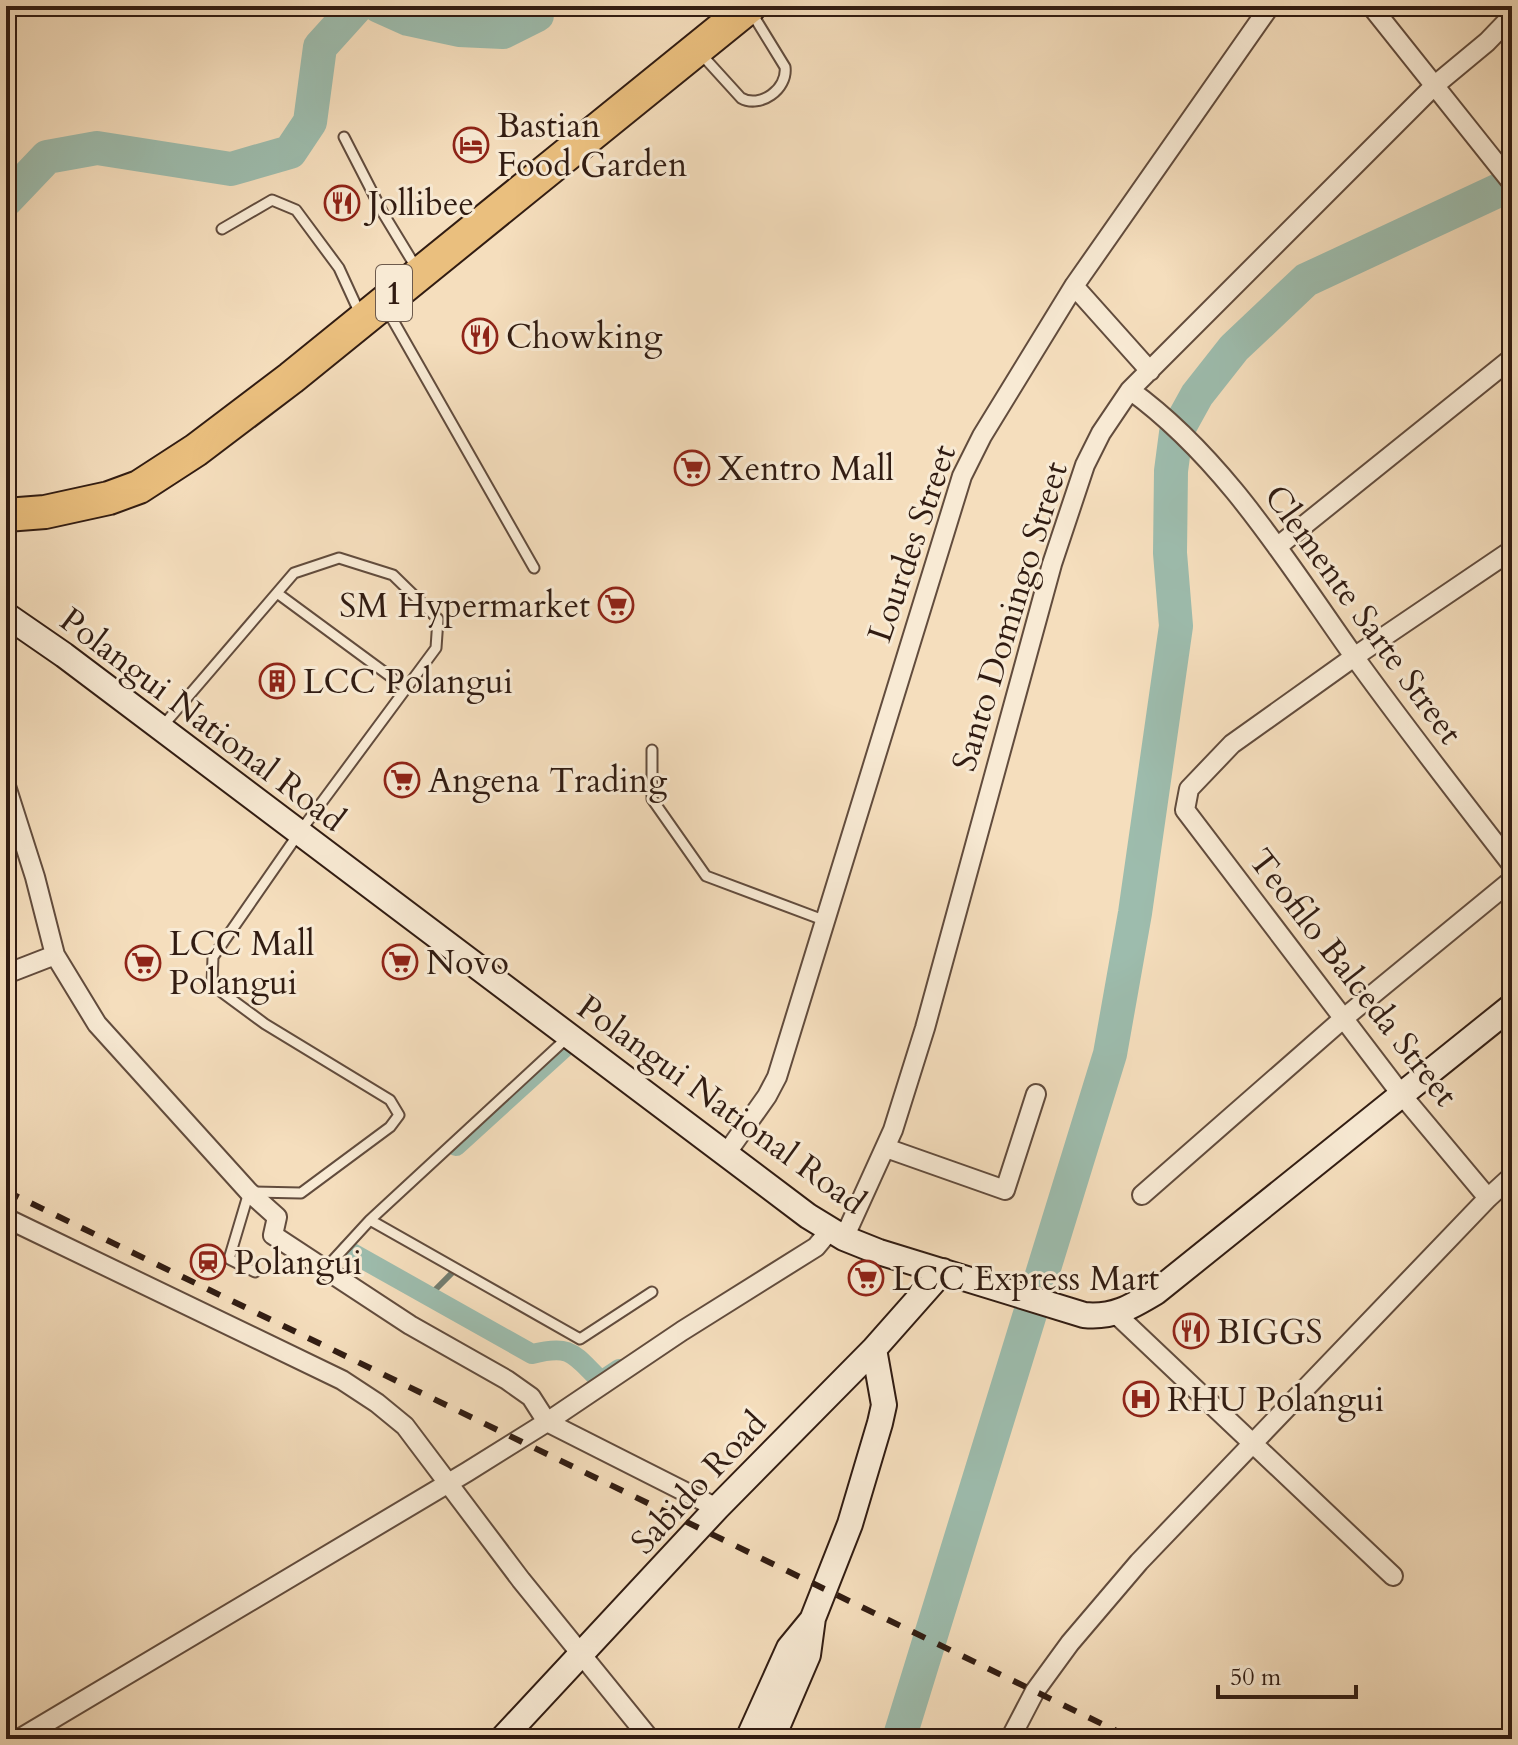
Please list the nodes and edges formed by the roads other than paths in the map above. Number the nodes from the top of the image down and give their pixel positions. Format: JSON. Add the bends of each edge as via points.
{"nodes":[{"id":1,"x":1270,"y":6,"type":"edge"},
{"id":2,"x":1371,"y":6,"type":"edge"},
{"id":3,"x":750,"y":7,"type":"edge"},
{"id":4,"x":1512,"y":16,"type":"edge"},
{"id":5,"x":696,"y":48,"type":"junction"},
{"id":6,"x":1434,"y":86,"type":"junction"},
{"id":7,"x":344,"y":137,"type":"dead end"},
{"id":8,"x":1509,"y":180,"type":"edge"},
{"id":9,"x":222,"y":229,"type":"dead end"},
{"id":10,"x":419,"y":272,"type":"junction"},
{"id":11,"x":1074,"y":286,"type":"junction"},
{"id":12,"x":372,"y":310,"type":"junction"},
{"id":13,"x":1512,"y":358,"type":"edge"},
{"id":14,"x":1150,"y":371,"type":"junction"},
{"id":15,"x":1130,"y":390,"type":"junction"},
{"id":16,"x":6,"y":515,"type":"edge"},
{"id":17,"x":1277,"y":547,"type":"junction"},
{"id":18,"x":1512,"y":550,"type":"edge"},
{"id":19,"x":534,"y":568,"type":"dead end"},
{"id":20,"x":277,"y":593,"type":"junction"},
{"id":21,"x":6,"y":615,"type":"edge"},
{"id":22,"x":1354,"y":657,"type":"junction"},
{"id":23,"x":406,"y":688,"type":"junction"},
{"id":24,"x":161,"y":728,"type":"junction"},
{"id":25,"x":652,"y":750,"type":"dead end"},
{"id":26,"x":6,"y":786,"type":"edge"},
{"id":27,"x":299,"y":833,"type":"junction"},
{"id":28,"x":1512,"y":865,"type":"edge"},
{"id":29,"x":1512,"y":880,"type":"edge"},
{"id":30,"x":826,"y":921,"type":"junction"},
{"id":31,"x":55,"y":955,"type":"junction"},
{"id":32,"x":6,"y":974,"type":"edge"},
{"id":33,"x":1512,"y":1006,"type":"edge"},
{"id":34,"x":1344,"y":1018,"type":"junction"},
{"id":35,"x":570,"y":1036,"type":"junction"},
{"id":36,"x":1036,"y":1094,"type":"dead end"},
{"id":37,"x":1401,"y":1094,"type":"junction"},
{"id":38,"x":886,"y":1148,"type":"junction"},
{"id":39,"x":726,"y":1154,"type":"junction"},
{"id":40,"x":1512,"y":1176,"type":"edge"},
{"id":41,"x":249,"y":1192,"type":"junction"},
{"id":42,"x":1142,"y":1195,"type":"dead end"},
{"id":43,"x":1488,"y":1198,"type":"junction"},
{"id":44,"x":6,"y":1218,"type":"edge"},
{"id":45,"x":370,"y":1220,"type":"junction"},
{"id":46,"x":837,"y":1234,"type":"junction"},
{"id":47,"x":325,"y":1269,"type":"junction"},
{"id":48,"x":943,"y":1271,"type":"junction"},
{"id":49,"x":255,"y":1272,"type":"dead end"},
{"id":50,"x":652,"y":1292,"type":"dead end"},
{"id":51,"x":1116,"y":1314,"type":"junction"},
{"id":52,"x":874,"y":1349,"type":"junction"},
{"id":53,"x":547,"y":1422,"type":"junction"},
{"id":54,"x":1252,"y":1445,"type":"junction"},
{"id":55,"x":447,"y":1482,"type":"junction"},
{"id":56,"x":717,"y":1508,"type":"junction"},
{"id":57,"x":1393,"y":1576,"type":"dead end"},
{"id":58,"x":813,"y":1618,"type":"junction"},
{"id":59,"x":581,"y":1656,"type":"junction"},
{"id":60,"x":19,"y":1739,"type":"edge"},
{"id":61,"x":502,"y":1739,"type":"edge"},
{"id":62,"x":650,"y":1739,"type":"edge"},
{"id":63,"x":748,"y":1739,"type":"edge"},
{"id":64,"x":772,"y":1739,"type":"edge"},
{"id":65,"x":1010,"y":1739,"type":"edge"}],
"edges":[{"from":1,"to":11,"type":"street","name":"Lourdes Street"},
{"from":2,"to":6,"type":"street"},
{"from":3,"to":5,"type":"highway","number":"1"},
{"from":3,"to":5,"type":"lane","via":[[787,76],[758,103],[741,98]]},
{"from":4,"to":6,"type":"street","name":"Santo Domingo Street"},
{"from":5,"to":10,"type":"highway","number":"1"},
{"from":6,"to":8,"type":"street"},
{"from":6,"to":14,"type":"street","name":"Santo Domingo Street"},
{"from":7,"to":10,"type":"lane"},
{"from":9,"to":12,"type":"lane","via":[[272,200],[296,210]]},
{"from":10,"to":12,"type":"highway","number":"1"},
{"from":11,"to":14,"type":"street"},
{"from":11,"to":30,"type":"street","name":"Lourdes Street","via":[[962,476]]},
{"from":12,"to":16,"type":"highway","number":"1","via":[[239,419],[139,487],[74,506]]},
{"from":12,"to":19,"type":"lane"},
{"from":13,"to":17,"type":"street"},
{"from":14,"to":15,"type":"street","name":"Santo Domingo Street"},
{"from":15,"to":17,"type":"street","name":"Clemente Sarte Street","via":[[1206,458]]},
{"from":15,"to":38,"type":"street","name":"Santo Domingo Street","via":[[1085,465],[1052,564],[925,1028]]},
{"from":17,"to":22,"type":"street","name":"Clemente Sarte Street"},
{"from":18,"to":22,"type":"street"},
{"from":20,"to":23,"type":"lane"},
{"from":20,"to":23,"type":"lane","via":[[294,573],[339,558],[393,575],[438,619],[436,648]]},
{"from":20,"to":24,"type":"lane"},
{"from":21,"to":24,"type":"main road","name":"Polangui National Road"},
{"from":22,"to":28,"type":"street","name":"Clemente Sarte Street"},
{"from":22,"to":34,"type":"street","name":"Teofilo Balceda Street","via":[[1232,744],[1189,789],[1185,810]]},
{"from":23,"to":27,"type":"lane"},
{"from":24,"to":27,"type":"main road","name":"Polangui National Road"},
{"from":25,"to":30,"type":"lane","via":[[652,799],[706,876]]},
{"from":26,"to":31,"type":"street"},
{"from":27,"to":35,"type":"main road","name":"Polangui National Road"},
{"from":27,"to":41,"type":"lane","via":[[213,957],[212,985],[390,1100],[399,1115],[301,1193]]},
{"from":29,"to":34,"type":"street"},
{"from":30,"to":39,"type":"street","name":"Lourdes Street","via":[[777,1077]]},
{"from":31,"to":32,"type":"street"},
{"from":31,"to":41,"type":"street","via":[[97,1024]]},
{"from":33,"to":37,"type":"main road"},
{"from":34,"to":37,"type":"street","name":"Teofilo Balceda Street"},
{"from":34,"to":42,"type":"street"},
{"from":35,"to":39,"type":"main road","name":"Polangui National Road"},
{"from":35,"to":45,"type":"lane"},
{"from":36,"to":38,"type":"street","via":[[1005,1190]]},
{"from":37,"to":43,"type":"street","name":"Teofilo Balceda Street"},
{"from":37,"to":51,"type":"main road","via":[[1156,1292]]},
{"from":38,"to":46,"type":"street","name":"Santo Domingo Street"},
{"from":39,"to":46,"type":"main road","name":"Polangui National Road"},
{"from":40,"to":43,"type":"street"},
{"from":41,"to":47,"type":"street","via":[[277,1217],[273,1235]]},
{"from":41,"to":49,"type":"lane","via":[[229,1259]]},
{"from":43,"to":54,"type":"street"},
{"from":44,"to":55,"type":"street","via":[[342,1380],[405,1426]]},
{"from":45,"to":47,"type":"lane"},
{"from":45,"to":50,"type":"lane","via":[[580,1339]]},
{"from":46,"to":48,"type":"main road","name":"Polangui National Road"},
{"from":46,"to":53,"type":"street"},
{"from":47,"to":53,"type":"street","via":[[507,1380],[531,1397]]},
{"from":48,"to":51,"type":"main road","name":"Polangui National Road","via":[[1063,1309],[1102,1317]]},
{"from":48,"to":52,"type":"main road","name":"Sabido Road"},
{"from":51,"to":54,"type":"street"},
{"from":52,"to":56,"type":"main road","name":"Sabido Road"},
{"from":52,"to":58,"type":"main road","via":[[884,1405],[880,1423],[850,1524]]},
{"from":53,"to":55,"type":"street"},
{"from":53,"to":56,"type":"street"},
{"from":54,"to":57,"type":"street"},
{"from":54,"to":65,"type":"street","via":[[1139,1562],[1070,1643],[1035,1691]]},
{"from":55,"to":59,"type":"street"},
{"from":55,"to":60,"type":"street"},
{"from":56,"to":59,"type":"main road","name":"Sabido Road"},
{"from":58,"to":63,"type":"main road","via":[[789,1648]]},
{"from":58,"to":64,"type":"main road","via":[[808,1655]]},
{"from":59,"to":61,"type":"main road","name":"Sabido Road"},
{"from":59,"to":62,"type":"street"}]}
